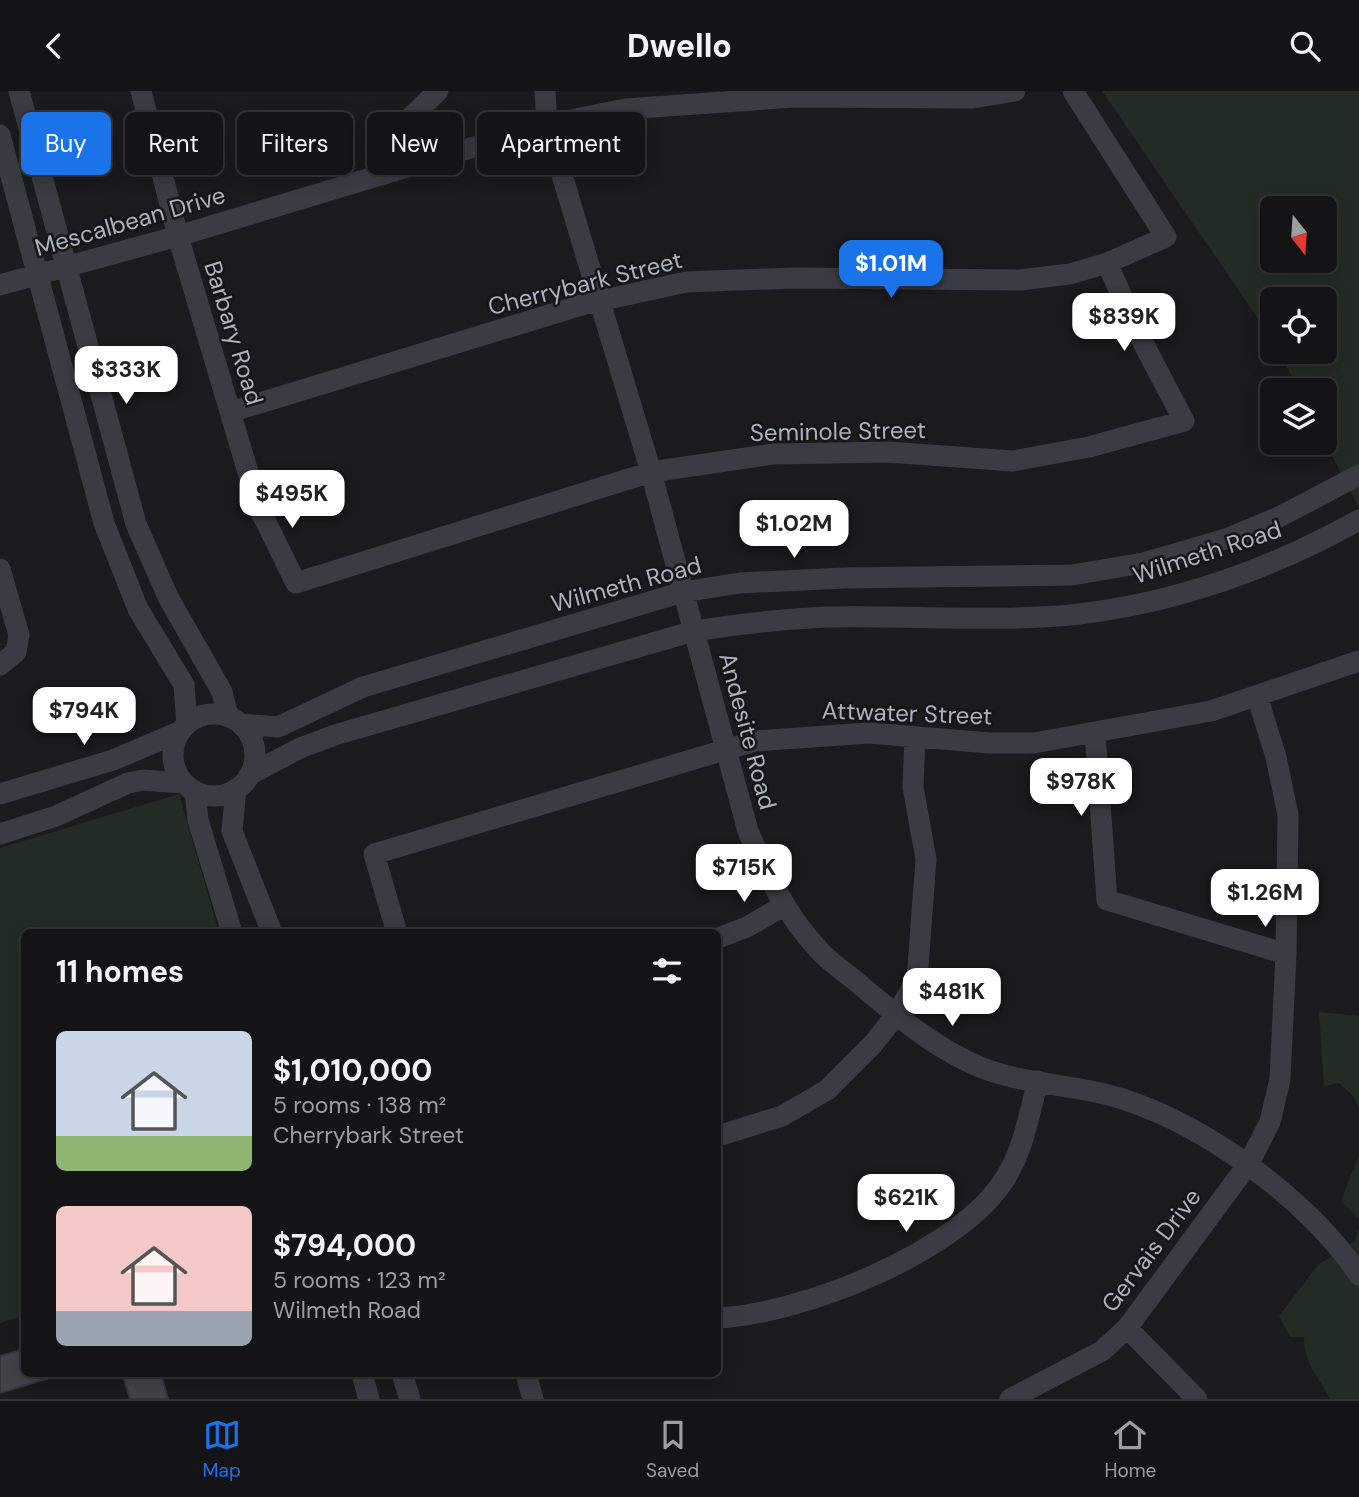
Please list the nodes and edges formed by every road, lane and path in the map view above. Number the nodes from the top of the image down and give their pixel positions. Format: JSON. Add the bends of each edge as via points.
{"nodes":[{"id":1,"x":19,"y":91,"type":"edge"},
{"id":2,"x":141,"y":91,"type":"edge"},
{"id":3,"x":438,"y":91,"type":"edge"},
{"id":4,"x":545,"y":91,"type":"edge"},
{"id":5,"x":1015,"y":91,"type":"edge"},
{"id":6,"x":1073,"y":91,"type":"edge"},
{"id":7,"x":972,"y":95,"type":"edge"},
{"id":8,"x":416,"y":112,"type":"edge"},
{"id":9,"x":546,"y":112,"type":"edge"},
{"id":10,"x":610,"y":112,"type":"edge"},
{"id":11,"x":0,"y":135,"type":"edge"},
{"id":12,"x":382,"y":175,"type":"edge"},
{"id":13,"x":561,"y":175,"type":"edge"},
{"id":14,"x":178,"y":236,"type":"junction"},
{"id":15,"x":1107,"y":263,"type":"junction"},
{"id":16,"x":66,"y":266,"type":"junction"},
{"id":17,"x":39,"y":273,"type":"junction"},
{"id":18,"x":0,"y":285,"type":"edge"},
{"id":19,"x":598,"y":302,"type":"junction"},
{"id":20,"x":230,"y":412,"type":"junction"},
{"id":21,"x":651,"y":473,"type":"junction"},
{"id":22,"x":1359,"y":475,"type":"edge"},
{"id":23,"x":1359,"y":520,"type":"edge"},
{"id":24,"x":0,"y":569,"type":"edge"},
{"id":25,"x":296,"y":583,"type":"joint"},
{"id":26,"x":683,"y":592,"type":"junction"},
{"id":27,"x":694,"y":631,"type":"junction"},
{"id":28,"x":8,"y":659,"type":"edge"},
{"id":29,"x":1359,"y":661,"type":"edge"},
{"id":30,"x":1257,"y":696,"type":"junction"},
{"id":31,"x":234,"y":720,"type":"junction"},
{"id":32,"x":183,"y":728,"type":"junction"},
{"id":33,"x":1095,"y":733,"type":"junction"},
{"id":34,"x":915,"y":737,"type":"junction"},
{"id":35,"x":726,"y":747,"type":"junction"},
{"id":36,"x":243,"y":782,"type":"junction"},
{"id":37,"x":189,"y":787,"type":"junction"},
{"id":38,"x":0,"y":794,"type":"edge"},
{"id":39,"x":0,"y":834,"type":"edge"},
{"id":40,"x":785,"y":905,"type":"junction"},
{"id":41,"x":231,"y":929,"type":"edge"},
{"id":42,"x":270,"y":929,"type":"edge"},
{"id":43,"x":396,"y":929,"type":"edge"},
{"id":44,"x":721,"y":937,"type":"edge"},
{"id":45,"x":1286,"y":954,"type":"junction"},
{"id":46,"x":896,"y":1015,"type":"junction"},
{"id":47,"x":1038,"y":1081,"type":"junction"},
{"id":48,"x":721,"y":1135,"type":"edge"},
{"id":49,"x":1249,"y":1163,"type":"junction"},
{"id":50,"x":1359,"y":1275,"type":"edge"},
{"id":51,"x":721,"y":1318,"type":"edge"},
{"id":52,"x":1127,"y":1328,"type":"junction"},
{"id":53,"x":363,"y":1377,"type":"edge"},
{"id":54,"x":403,"y":1377,"type":"edge"},
{"id":55,"x":527,"y":1377,"type":"edge"},
{"id":56,"x":369,"y":1399,"type":"edge"},
{"id":57,"x":410,"y":1399,"type":"edge"},
{"id":58,"x":533,"y":1399,"type":"edge"},
{"id":59,"x":1010,"y":1399,"type":"edge"},
{"id":60,"x":1197,"y":1399,"type":"edge"}],
"edges":[{"from":1,"to":16,"type":"street"},
{"from":2,"to":14,"type":"street","name":"Barbary Road"},
{"from":3,"to":8,"type":"street"},
{"from":4,"to":9,"type":"street","name":"Andesite Road"},
{"from":5,"to":7,"type":"street","name":"Mescalbean Drive"},
{"from":6,"to":15,"type":"street","name":"Cherrybark Street","via":[[1166,237]]},
{"from":7,"to":10,"type":"street","name":"Mescalbean Drive","via":[[794,97]]},
{"from":11,"to":17,"type":"street"},
{"from":12,"to":14,"type":"street","name":"Mescalbean Drive"},
{"from":13,"to":19,"type":"street","name":"Andesite Road"},
{"from":14,"to":16,"type":"street","name":"Mescalbean Drive"},
{"from":14,"to":20,"type":"street","name":"Barbary Road"},
{"from":15,"to":19,"type":"street","name":"Cherrybark Street","via":[[1070,274],[1020,280],[686,282]]},
{"from":15,"to":21,"type":"street","name":"Seminole Street","via":[[1184,421],[1089,447],[1013,461],[888,452],[773,454]]},
{"from":16,"to":17,"type":"street","name":"Mescalbean Drive"},
{"from":16,"to":31,"type":"street","via":[[136,524],[168,597]]},
{"from":17,"to":18,"type":"street","name":"Mescalbean Drive"},
{"from":17,"to":32,"type":"street","via":[[107,532],[138,609],[184,685]]},
{"from":19,"to":20,"type":"street","name":"Cherrybark Street"},
{"from":19,"to":21,"type":"street","name":"Andesite Road"},
{"from":20,"to":25,"type":"street","name":"Barbary Road","via":[[258,506]]},
{"from":21,"to":25,"type":"street","name":"Seminole Street"},
{"from":21,"to":26,"type":"street","name":"Andesite Road"},
{"from":22,"to":26,"type":"street","name":"Wilmeth Road","via":[[1229,538],[1143,563],[1072,575],[844,578],[740,583]]},
{"from":23,"to":27,"type":"street","name":"Wilmeth Road","via":[[1252,570],[1162,600],[1009,618],[826,617]]},
{"from":24,"to":28,"type":"street","via":[[19,635]]},
{"from":26,"to":27,"type":"street","name":"Andesite Road"},
{"from":26,"to":31,"type":"street","name":"Wilmeth Road","via":[[363,687],[278,727]]},
{"from":27,"to":35,"type":"street","name":"Andesite Road"},
{"from":27,"to":36,"type":"street","name":"Wilmeth Road","via":[[335,735],[300,748]]},
{"from":29,"to":30,"type":"street","name":"Attwater Street"},
{"from":30,"to":33,"type":"street","name":"Attwater Street","via":[[1172,720]]},
{"from":30,"to":45,"type":"street","name":"Gervais Drive","via":[[1288,815]]},
{"from":31,"to":32,"type":"street","via":[[206,715]]},
{"from":31,"to":36,"type":"street","via":[[248,732],[255,754]]},
{"from":32,"to":37,"type":"street","via":[[173,758]]},
{"from":32,"to":38,"type":"street","via":[[113,760]]},
{"from":33,"to":34,"type":"street","name":"Attwater Street","via":[[1034,743]]},
{"from":33,"to":45,"type":"street","via":[[1107,900]]},
{"from":34,"to":35,"type":"street","name":"Attwater Street","via":[[831,734]]},
{"from":34,"to":46,"type":"street","via":[[913,787],[926,859],[926,889],[917,980]]},
{"from":35,"to":40,"type":"street","name":"Andesite Road","via":[[748,831]]},
{"from":35,"to":43,"type":"street","name":"Attwater Street","via":[[374,854]]},
{"from":36,"to":37,"type":"street","via":[[216,796]]},
{"from":36,"to":42,"type":"street","via":[[232,831]]},
{"from":37,"to":39,"type":"street","via":[[143,780],[128,783],[55,816]]},
{"from":37,"to":41,"type":"street"},
{"from":40,"to":44,"type":"street"},
{"from":40,"to":46,"type":"street","name":"Andesite Road","via":[[818,950]]},
{"from":45,"to":49,"type":"street","name":"Gervais Drive","via":[[1280,1079],[1270,1122]]},
{"from":46,"to":47,"type":"street","name":"Andesite Road","via":[[931,1041],[981,1067]]},
{"from":46,"to":48,"type":"street","via":[[850,1069],[805,1105],[764,1124]]},
{"from":47,"to":49,"type":"street","name":"Andesite Road","via":[[1151,1109]]},
{"from":47,"to":51,"type":"street","via":[[1019,1154],[1005,1179],[970,1216],[928,1245],[856,1283],[762,1314]]},
{"from":49,"to":50,"type":"street","name":"Andesite Road","via":[[1339,1245]]},
{"from":49,"to":52,"type":"street","name":"Gervais Drive"},
{"from":52,"to":59,"type":"street","name":"Gervais Drive","via":[[1102,1351]]},
{"from":52,"to":60,"type":"street"},
{"from":53,"to":56,"type":"street"},
{"from":54,"to":57,"type":"street"},
{"from":55,"to":58,"type":"street"}]}
